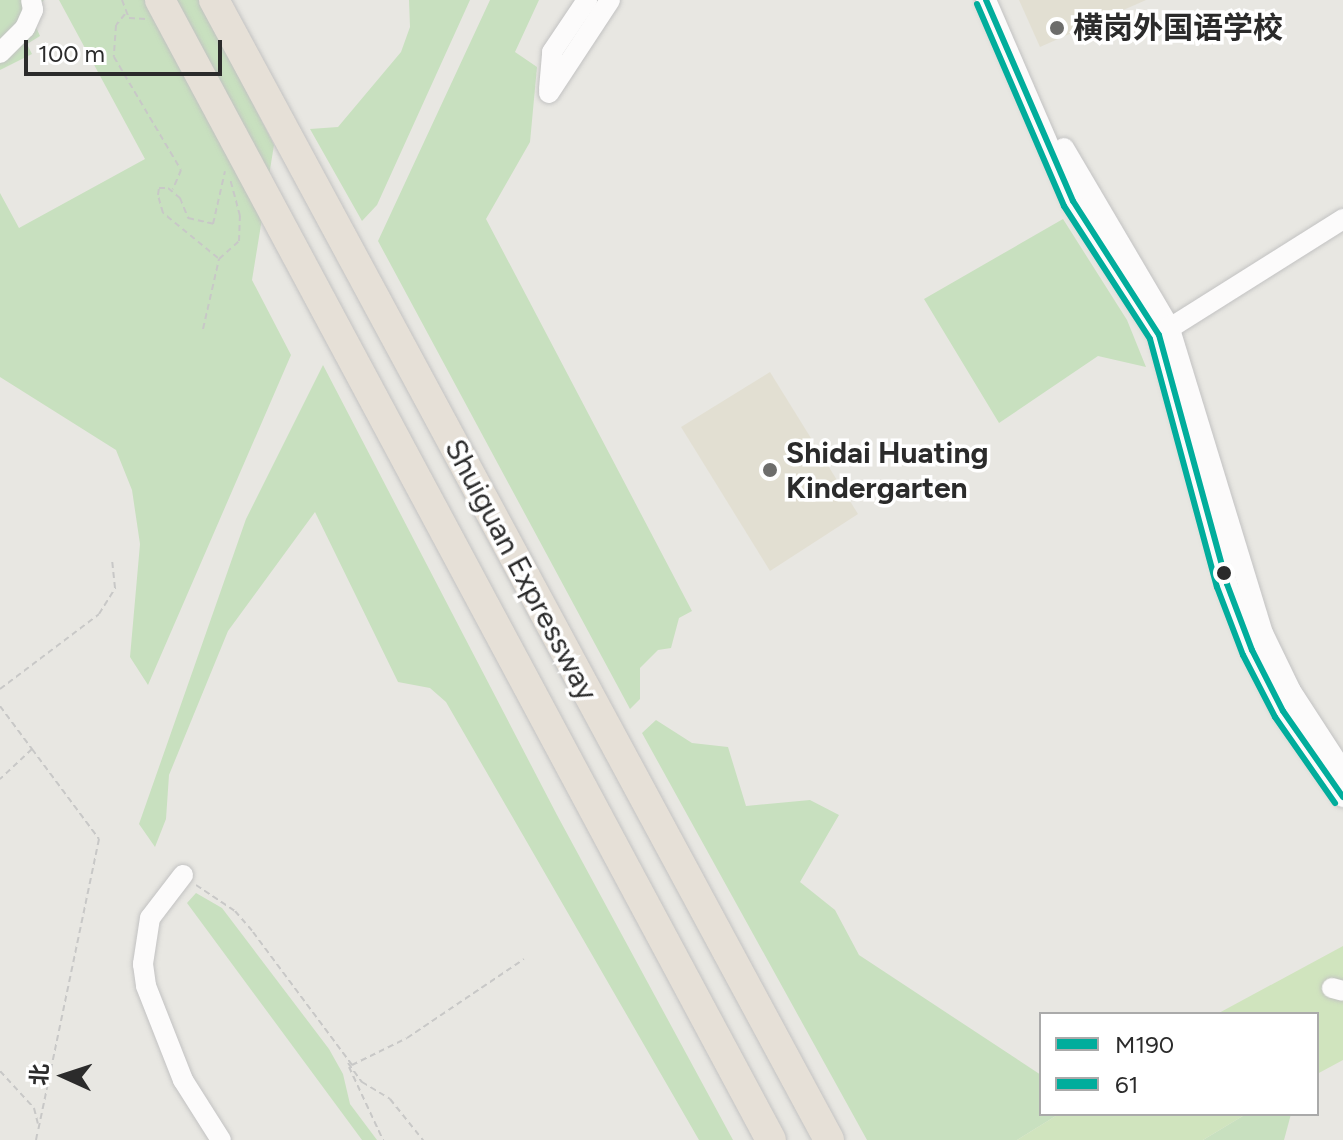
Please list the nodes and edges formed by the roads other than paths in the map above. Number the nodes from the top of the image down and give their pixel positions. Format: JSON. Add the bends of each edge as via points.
{"nodes":[{"id":1,"x":31,"y":0,"type":"edge"},
{"id":2,"x":214,"y":0,"type":"edge"},
{"id":3,"x":587,"y":0,"type":"edge"},
{"id":4,"x":610,"y":0,"type":"edge"},
{"id":5,"x":986,"y":0,"type":"edge"},
{"id":6,"x":1001,"y":0,"type":"edge"},
{"id":7,"x":154,"y":10,"type":"edge"},
{"id":8,"x":0,"y":53,"type":"edge"},
{"id":9,"x":1343,"y":219,"type":"edge"},
{"id":10,"x":1164,"y":330,"type":"junction"},
{"id":11,"x":1343,"y":771,"type":"edge"},
{"id":12,"x":1343,"y":797,"type":"edge"},
{"id":13,"x":183,"y":875,"type":"road end"},
{"id":14,"x":221,"y":1140,"type":"edge"},
{"id":15,"x":771,"y":1140,"type":"edge"},
{"id":16,"x":829,"y":1140,"type":"edge"}],
"edges":[{"from":1,"to":8,"type":"street","via":[[33,10],[25,28]]},
{"from":2,"to":16,"type":"highway","name":"Shuiguan Expressway"},
{"from":3,"to":4,"type":"street","via":[[552,52],[549,93]]},
{"from":5,"to":10,"type":"street","via":[[1073,201]]},
{"from":6,"to":10,"type":"street","via":[[1073,167]]},
{"from":7,"to":15,"type":"highway","name":"Shuiguan Expressway","via":[[354,363]]},
{"from":9,"to":10,"type":"street"},
{"from":10,"to":11,"type":"street","via":[[1263,633],[1291,691]]},
{"from":10,"to":12,"type":"street","via":[[1211,529],[1252,650],[1283,711]]},
{"from":13,"to":14,"type":"street","via":[[150,918],[143,964],[146,986],[183,1080]]}]}
